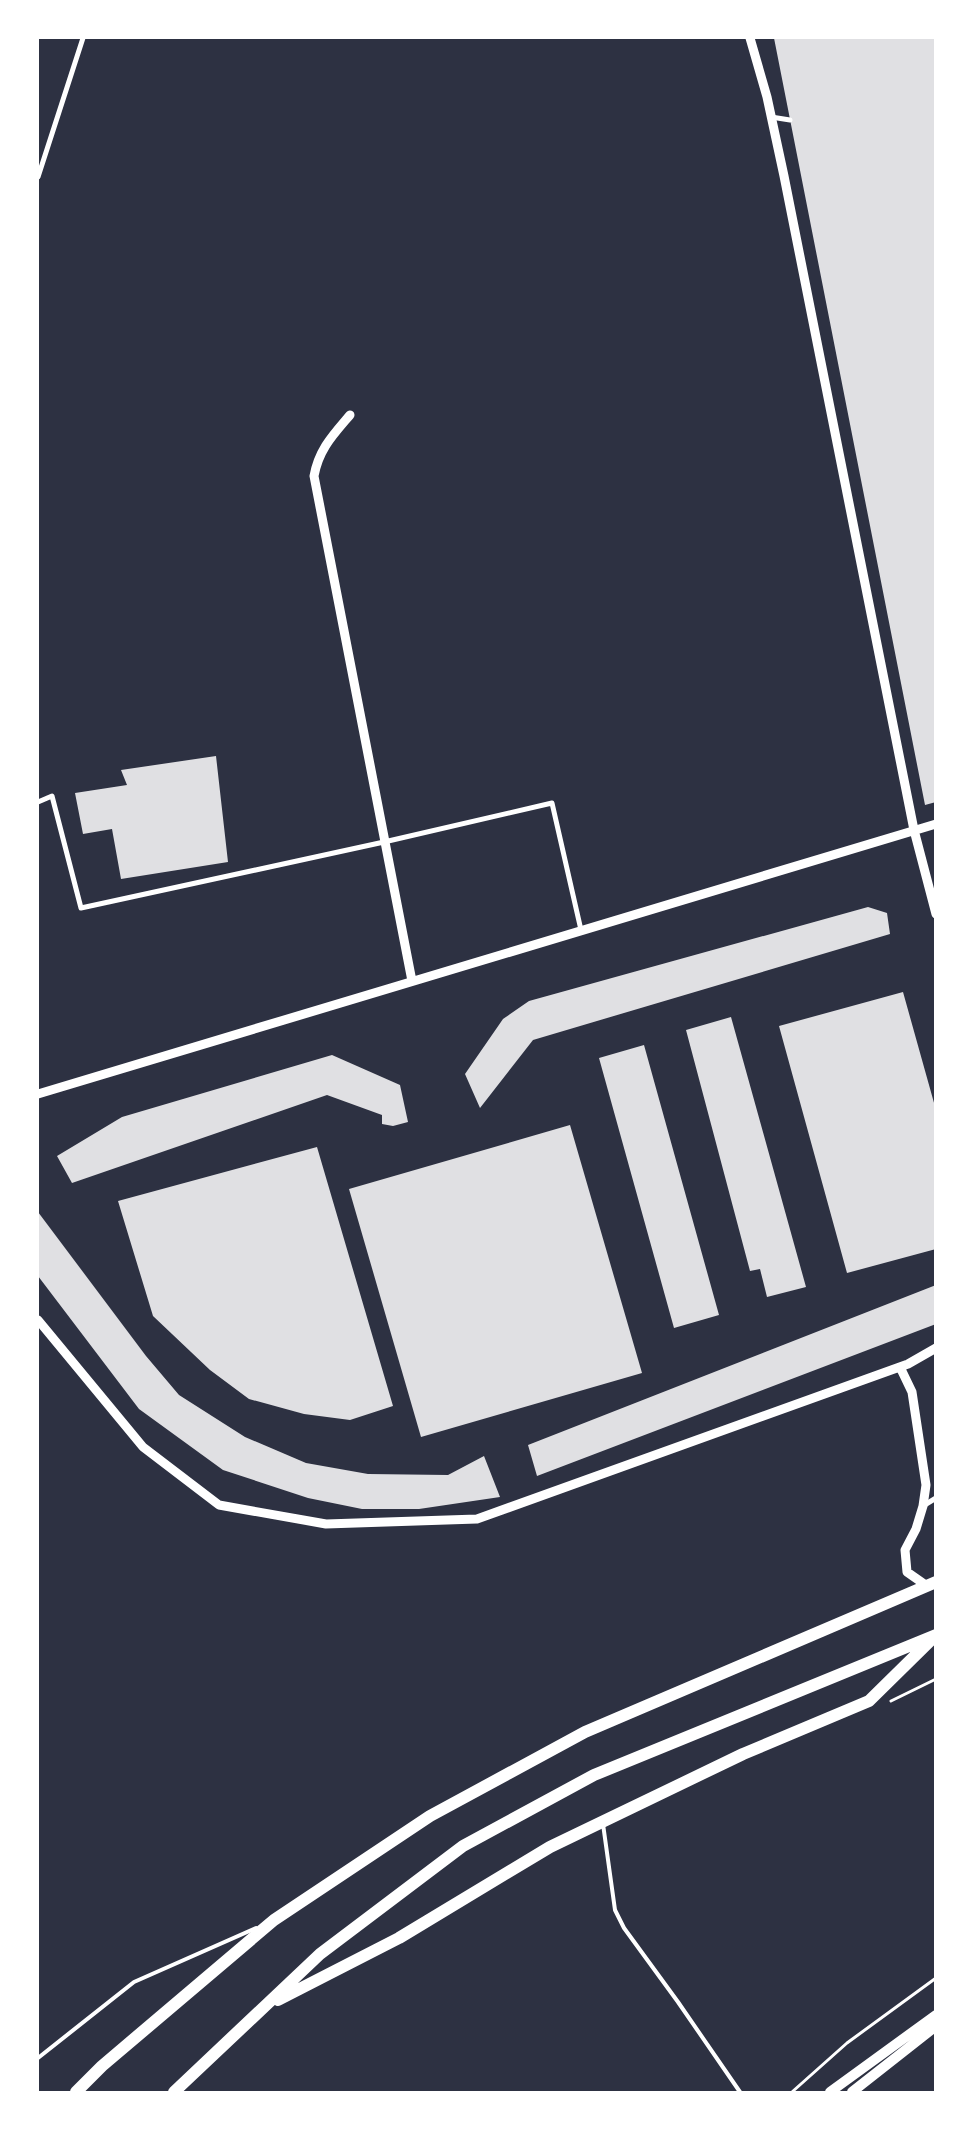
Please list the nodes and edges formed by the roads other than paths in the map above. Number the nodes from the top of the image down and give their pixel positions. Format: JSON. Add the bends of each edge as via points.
{"nodes":[{"id":1,"x":83,"y":38,"type":"edge"},
{"id":2,"x":750,"y":38,"type":"edge"},
{"id":3,"x":771,"y":117,"type":"junction"},
{"id":4,"x":790,"y":120,"type":"dead end"},
{"id":5,"x":38,"y":176,"type":"edge"},
{"id":6,"x":350,"y":415,"type":"dead end"},
{"id":7,"x":38,"y":802,"type":"edge"},
{"id":8,"x":936,"y":824,"type":"edge"},
{"id":9,"x":914,"y":830,"type":"junction"},
{"id":10,"x":384,"y":842,"type":"junction"},
{"id":11,"x":936,"y":914,"type":"edge"},
{"id":12,"x":581,"y":930,"type":"junction"},
{"id":13,"x":412,"y":981,"type":"junction"},
{"id":14,"x":38,"y":1094,"type":"edge"},
{"id":15,"x":38,"y":1320,"type":"edge"},
{"id":16,"x":936,"y":1348,"type":"edge"},
{"id":17,"x":900,"y":1367,"type":"junction"},
{"id":18,"x":936,"y":1498,"type":"edge"},
{"id":19,"x":923,"y":1506,"type":"junction"},
{"id":20,"x":931,"y":1584,"type":"edge"},
{"id":21,"x":936,"y":1635,"type":"edge"},
{"id":22,"x":603,"y":1821,"type":"junction"},
{"id":23,"x":274,"y":1920,"type":"junction"},
{"id":24,"x":266,"y":2006,"type":"junction"},
{"id":25,"x":936,"y":2015,"type":"edge"},
{"id":26,"x":936,"y":2026,"type":"edge"},
{"id":27,"x":38,"y":2058,"type":"edge"},
{"id":28,"x":76,"y":2092,"type":"edge"},
{"id":29,"x":174,"y":2092,"type":"edge"},
{"id":30,"x":740,"y":2092,"type":"edge"},
{"id":31,"x":830,"y":2092,"type":"edge"},
{"id":32,"x":852,"y":2092,"type":"edge"}],
"edges":[{"from":1,"to":5,"type":"street"},
{"from":2,"to":3,"type":"street"},
{"from":3,"to":4,"type":"street"},
{"from":3,"to":9,"type":"street"},
{"from":6,"to":10,"type":"street","via":[[327,442],[314,476]]},
{"from":7,"to":10,"type":"street","via":[[52,796],[81,908]]},
{"from":8,"to":9,"type":"street"},
{"from":9,"to":11,"type":"street"},
{"from":9,"to":12,"type":"street"},
{"from":10,"to":12,"type":"street","via":[[552,803]]},
{"from":10,"to":13,"type":"street"},
{"from":12,"to":13,"type":"street"},
{"from":13,"to":14,"type":"street"},
{"from":15,"to":17,"type":"street","via":[[143,1447],[219,1505],[326,1524],[477,1519]]},
{"from":16,"to":17,"type":"street"},
{"from":17,"to":19,"type":"street","via":[[912,1392],[926,1485]]},
{"from":18,"to":19,"type":"street"},
{"from":19,"to":20,"type":"street","via":[[905,1550],[907,1572]]},
{"from":20,"to":23,"type":"main road","via":[[585,1732],[430,1816]]},
{"from":21,"to":22,"type":"main road","via":[[869,1701],[743,1754]]},
{"from":21,"to":24,"type":"main road","via":[[594,1774],[463,1846],[320,1954]]},
{"from":22,"to":24,"type":"main road","via":[[550,1846],[399,1938]]},
{"from":22,"to":30,"type":"lane","via":[[615,1910],[624,1928]]},
{"from":23,"to":27,"type":"lane","via":[[134,1982]]},
{"from":23,"to":28,"type":"main road","via":[[102,2066]]},
{"from":24,"to":29,"type":"main road"},
{"from":25,"to":31,"type":"main road"},
{"from":26,"to":32,"type":"main road"}]}
